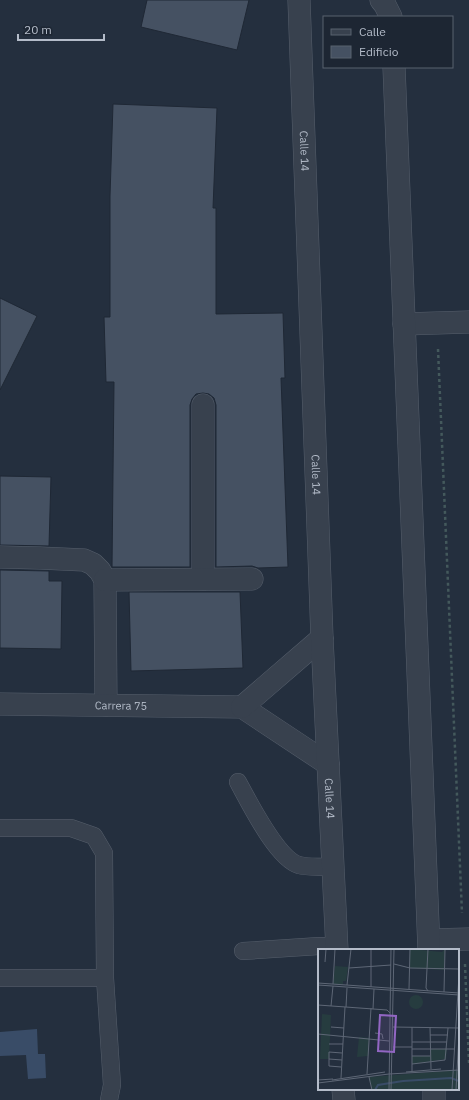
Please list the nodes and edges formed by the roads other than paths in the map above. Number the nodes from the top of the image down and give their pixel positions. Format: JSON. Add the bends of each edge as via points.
{"nodes":[{"id":1,"x":299,"y":0,"type":"edge"},
{"id":2,"x":312,"y":0,"type":"edge"},
{"id":3,"x":381,"y":0,"type":"edge"},
{"id":4,"x":391,"y":0,"type":"edge"},
{"id":5,"x":390,"y":16,"type":"edge"},
{"id":6,"x":391,"y":16,"type":"edge"},
{"id":7,"x":300,"y":27,"type":"junction"},
{"id":8,"x":394,"y":68,"type":"edge"},
{"id":9,"x":469,"y":322,"type":"edge"},
{"id":10,"x":404,"y":324,"type":"junction"},
{"id":11,"x":203,"y":405,"type":"dead end"},
{"id":12,"x":0,"y":557,"type":"edge"},
{"id":13,"x":203,"y":579,"type":"junction"},
{"id":14,"x":252,"y":579,"type":"dead end"},
{"id":15,"x":105,"y":580,"type":"junction"},
{"id":16,"x":322,"y":638,"type":"junction"},
{"id":17,"x":0,"y":704,"type":"edge"},
{"id":18,"x":106,"y":705,"type":"junction"},
{"id":19,"x":242,"y":707,"type":"junction"},
{"id":20,"x":328,"y":764,"type":"junction"},
{"id":21,"x":238,"y":782,"type":"dead end"},
{"id":22,"x":0,"y":828,"type":"edge"},
{"id":23,"x":333,"y":867,"type":"junction"},
{"id":24,"x":466,"y":939,"type":"edge"},
{"id":25,"x":429,"y":945,"type":"edge"},
{"id":26,"x":337,"y":948,"type":"edge"},
{"id":27,"x":243,"y":951,"type":"dead end"},
{"id":28,"x":0,"y":978,"type":"edge"},
{"id":29,"x":105,"y":978,"type":"junction"},
{"id":30,"x":343,"y":1090,"type":"edge"},
{"id":31,"x":109,"y":1100,"type":"edge"},
{"id":32,"x":344,"y":1100,"type":"edge"}],
"edges":[{"from":1,"to":7,"type":"street","name":"Calle 14"},
{"from":2,"to":7,"type":"street"},
{"from":3,"to":5,"type":"street"},
{"from":4,"to":6,"type":"street"},
{"from":7,"to":16,"type":"street","name":"Calle 14"},
{"from":8,"to":10,"type":"street"},
{"from":9,"to":10,"type":"street"},
{"from":10,"to":25,"type":"street"},
{"from":11,"to":13,"type":"street"},
{"from":12,"to":15,"type":"street","via":[[84,560],[100,570]]},
{"from":13,"to":14,"type":"street"},
{"from":13,"to":15,"type":"street"},
{"from":15,"to":18,"type":"street"},
{"from":16,"to":19,"type":"street"},
{"from":16,"to":20,"type":"street","name":"Calle 14"},
{"from":17,"to":18,"type":"street","name":"Carrera 75"},
{"from":18,"to":19,"type":"street","name":"Carrera 75"},
{"from":19,"to":20,"type":"street"},
{"from":20,"to":23,"type":"street","name":"Calle 14"},
{"from":21,"to":23,"type":"lane","via":[[260,822],[284,856],[298,865]]},
{"from":22,"to":29,"type":"lane","via":[[71,828],[94,836],[104,853]]},
{"from":23,"to":26,"type":"street","name":"Calle 14"},
{"from":24,"to":25,"type":"street"},
{"from":26,"to":27,"type":"lane","via":[[320,946]]},
{"from":28,"to":29,"type":"lane"},
{"from":29,"to":31,"type":"lane","via":[[112,1085]]},
{"from":30,"to":32,"type":"street"}]}
